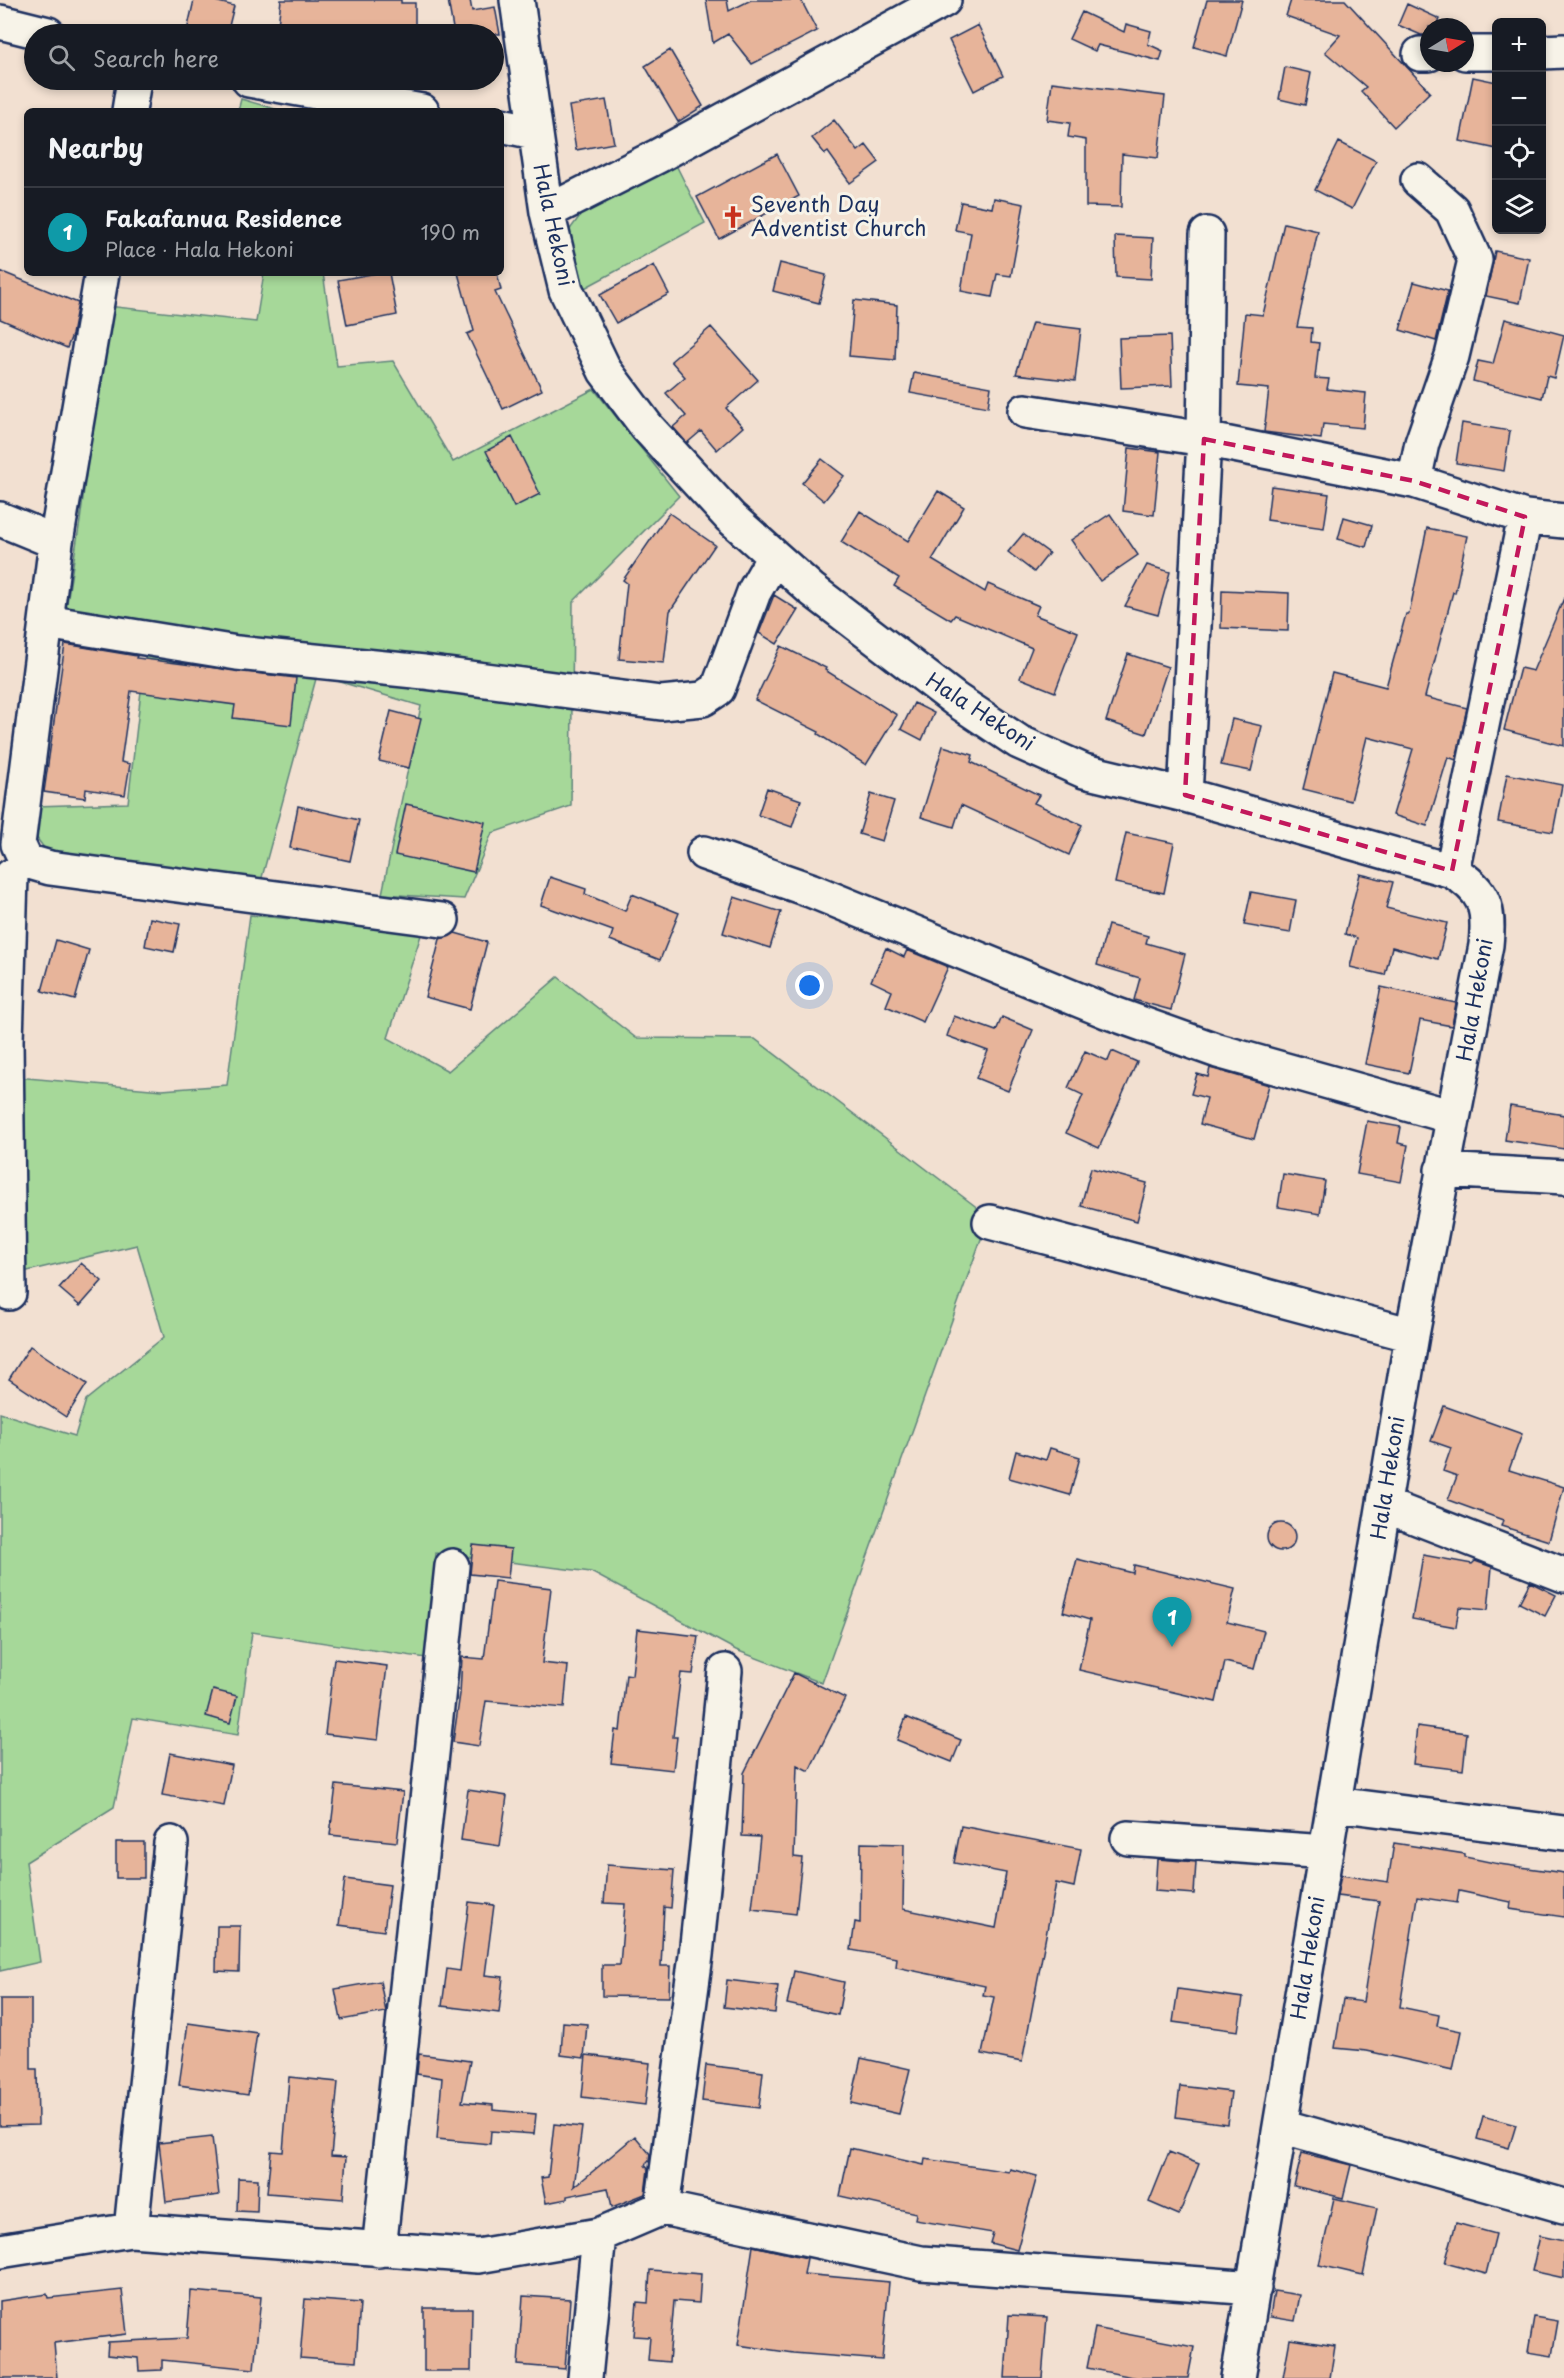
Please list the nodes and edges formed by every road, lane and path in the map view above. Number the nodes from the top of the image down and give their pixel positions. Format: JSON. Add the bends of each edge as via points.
{"nodes":[{"id":1,"x":517,"y":0,"type":"edge"},
{"id":2,"x":944,"y":0,"type":"edge"},
{"id":3,"x":0,"y":21,"type":"edge"},
{"id":4,"x":24,"y":28,"type":"edge"},
{"id":5,"x":1564,"y":51,"type":"edge"},
{"id":6,"x":1546,"y":52,"type":"edge"},
{"id":7,"x":1474,"y":53,"type":"edge"},
{"id":8,"x":1492,"y":53,"type":"edge"},
{"id":9,"x":132,"y":90,"type":"edge"},
{"id":10,"x":305,"y":90,"type":"edge"},
{"id":11,"x":129,"y":108,"type":"edge"},
{"id":12,"x":405,"y":108,"type":"edge"},
{"id":13,"x":504,"y":126,"type":"edge"},
{"id":14,"x":534,"y":132,"type":"junction"},
{"id":15,"x":1418,"y":180,"type":"dead end"},
{"id":16,"x":547,"y":212,"type":"junction"},
{"id":17,"x":1207,"y":234,"type":"dead end"},
{"id":18,"x":101,"y":276,"type":"edge"},
{"id":19,"x":1025,"y":411,"type":"dead end"},
{"id":20,"x":1204,"y":439,"type":"junction"},
{"id":21,"x":1414,"y":481,"type":"junction"},
{"id":22,"x":1525,"y":517,"type":"junction"},
{"id":23,"x":0,"y":519,"type":"edge"},
{"id":24,"x":1564,"y":522,"type":"edge"},
{"id":25,"x":56,"y":542,"type":"junction"},
{"id":26,"x":774,"y":557,"type":"junction"},
{"id":27,"x":46,"y":622,"type":"junction"},
{"id":28,"x":1185,"y":795,"type":"junction"},
{"id":29,"x":704,"y":853,"type":"dead end"},
{"id":30,"x":12,"y":870,"type":"edge"},
{"id":31,"x":1452,"y":871,"type":"junction"},
{"id":32,"x":442,"y":920,"type":"dead end"},
{"id":33,"x":1453,"y":1117,"type":"junction"},
{"id":34,"x":1442,"y":1170,"type":"junction"},
{"id":35,"x":1564,"y":1178,"type":"edge"},
{"id":36,"x":990,"y":1222,"type":"dead end"},
{"id":37,"x":9,"y":1293,"type":"dead end"},
{"id":38,"x":1412,"y":1335,"type":"junction"},
{"id":39,"x":1384,"y":1505,"type":"junction"},
{"id":40,"x":452,"y":1566,"type":"dead end"},
{"id":41,"x":1564,"y":1575,"type":"edge"},
{"id":42,"x":725,"y":1671,"type":"dead end"},
{"id":43,"x":1335,"y":1804,"type":"junction"},
{"id":44,"x":1564,"y":1833,"type":"edge"},
{"id":45,"x":1128,"y":1838,"type":"dead end"},
{"id":46,"x":171,"y":1843,"type":"dead end"},
{"id":47,"x":1326,"y":1852,"type":"junction"},
{"id":48,"x":1281,"y":2126,"type":"junction"},
{"id":49,"x":1564,"y":2206,"type":"edge"},
{"id":50,"x":662,"y":2208,"type":"junction"},
{"id":51,"x":131,"y":2230,"type":"junction"},
{"id":52,"x":599,"y":2235,"type":"junction"},
{"id":53,"x":379,"y":2250,"type":"junction"},
{"id":54,"x":0,"y":2251,"type":"edge"},
{"id":55,"x":1254,"y":2288,"type":"junction"},
{"id":56,"x":585,"y":2378,"type":"edge"},
{"id":57,"x":1239,"y":2378,"type":"edge"}],
"edges":[{"from":1,"to":14,"type":"street","name":"Hala Hekoni"},
{"from":2,"to":16,"type":"street"},
{"from":3,"to":4,"type":"street"},
{"from":5,"to":6,"type":"street"},
{"from":7,"to":8,"type":"street"},
{"from":9,"to":11,"type":"street"},
{"from":10,"to":12,"type":"street"},
{"from":13,"to":14,"type":"street"},
{"from":14,"to":16,"type":"street","name":"Hala Hekoni"},
{"from":15,"to":21,"type":"street","via":[[1452,210],[1475,260],[1452,356],[1422,443]]},
{"from":16,"to":26,"type":"street","name":"Hala Hekoni","via":[[566,290],[605,371],[646,427],[730,517]]},
{"from":17,"to":20,"type":"street"},
{"from":18,"to":25,"type":"street"},
{"from":19,"to":20,"type":"street"},
{"from":20,"to":21,"type":"street"},
{"from":20,"to":28,"type":"street"},
{"from":21,"to":22,"type":"street"},
{"from":22,"to":24,"type":"street"},
{"from":22,"to":31,"type":"street"},
{"from":23,"to":25,"type":"street"},
{"from":25,"to":27,"type":"street"},
{"from":26,"to":27,"type":"street","via":[[754,592],[718,689],[703,699],[661,703],[424,672],[237,653]]},
{"from":26,"to":28,"type":"street","name":"Hala Hekoni","via":[[938,686],[1019,742],[1084,771]]},
{"from":27,"to":30,"type":"street"},
{"from":28,"to":31,"type":"street","name":"Hala Hekoni"},
{"from":29,"to":33,"type":"street","via":[[810,890],[1095,1006],[1218,1051]]},
{"from":30,"to":32,"type":"street","via":[[50,868]]},
{"from":30,"to":37,"type":"street","via":[[6,1041]]},
{"from":31,"to":33,"type":"street","name":"Hala Hekoni","via":[[1471,882],[1484,899],[1488,923]]},
{"from":33,"to":34,"type":"street","name":"Hala Hekoni"},
{"from":34,"to":35,"type":"street"},
{"from":34,"to":38,"type":"street","name":"Hala Hekoni"},
{"from":36,"to":38,"type":"street"},
{"from":38,"to":39,"type":"street","name":"Hala Hekoni"},
{"from":39,"to":41,"type":"street"},
{"from":39,"to":43,"type":"street","name":"Hala Hekoni"},
{"from":40,"to":53,"type":"street"},
{"from":42,"to":50,"type":"street","via":[[696,1955]]},
{"from":43,"to":44,"type":"street"},
{"from":43,"to":47,"type":"street","name":"Hala Hekoni"},
{"from":45,"to":47,"type":"street"},
{"from":46,"to":51,"type":"street"},
{"from":47,"to":48,"type":"street","name":"Hala Hekoni"},
{"from":48,"to":49,"type":"street"},
{"from":48,"to":55,"type":"street","name":"Hala Hekoni"},
{"from":50,"to":52,"type":"street"},
{"from":50,"to":55,"type":"street","via":[[921,2263]]},
{"from":51,"to":53,"type":"street"},
{"from":51,"to":54,"type":"street"},
{"from":52,"to":53,"type":"street","via":[[478,2256]]},
{"from":52,"to":56,"type":"street"},
{"from":55,"to":57,"type":"street","name":"Hala Hekoni"}]}
